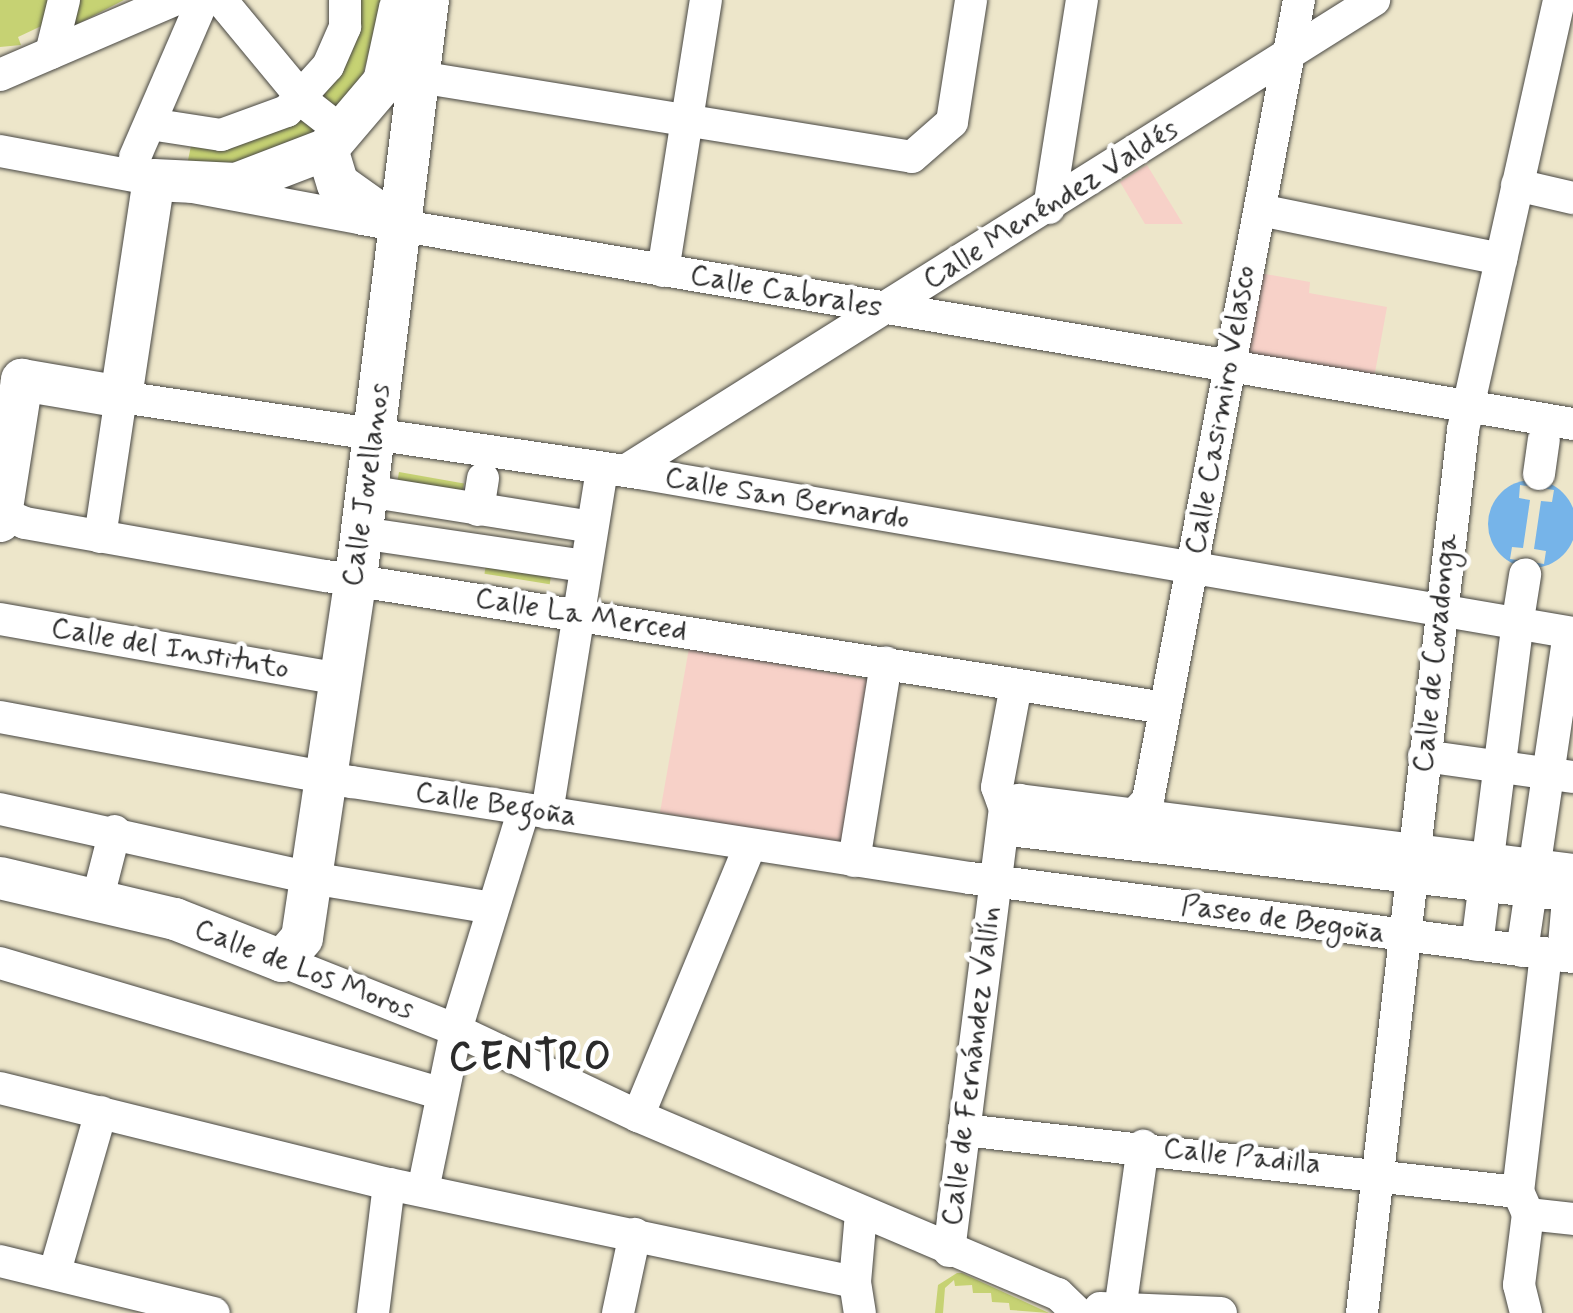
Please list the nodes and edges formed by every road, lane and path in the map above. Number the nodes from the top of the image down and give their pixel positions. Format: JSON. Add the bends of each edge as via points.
{"nodes":[{"id":1,"x":64,"y":0,"type":"edge"},
{"id":2,"x":174,"y":0,"type":"edge"},
{"id":3,"x":204,"y":0,"type":"edge"},
{"id":4,"x":220,"y":0,"type":"edge"},
{"id":5,"x":345,"y":0,"type":"edge"},
{"id":6,"x":401,"y":0,"type":"edge"},
{"id":7,"x":428,"y":0,"type":"edge"},
{"id":8,"x":706,"y":0,"type":"edge"},
{"id":9,"x":971,"y":0,"type":"edge"},
{"id":10,"x":1082,"y":0,"type":"edge"},
{"id":11,"x":1299,"y":0,"type":"edge"},
{"id":12,"x":1374,"y":0,"type":"edge"},
{"id":13,"x":1559,"y":0,"type":"edge"},
{"id":14,"x":57,"y":45,"type":"junction"},
{"id":15,"x":0,"y":50,"type":"edge"},
{"id":16,"x":1288,"y":58,"type":"junction"},
{"id":17,"x":0,"y":74,"type":"edge"},
{"id":18,"x":418,"y":78,"type":"junction"},
{"id":19,"x":305,"y":102,"type":"junction"},
{"id":20,"x":688,"y":120,"type":"junction"},
{"id":21,"x":150,"y":124,"type":"junction"},
{"id":22,"x":335,"y":141,"type":"junction"},
{"id":23,"x":0,"y":151,"type":"edge"},
{"id":24,"x":144,"y":168,"type":"junction"},
{"id":25,"x":1518,"y":185,"type":"junction"},
{"id":26,"x":1573,"y":198,"type":"edge"},
{"id":27,"x":1049,"y":208,"type":"junction"},
{"id":28,"x":1270,"y":212,"type":"dead end"},
{"id":29,"x":396,"y":225,"type":"junction"},
{"id":30,"x":1501,"y":259,"type":"junction"},
{"id":31,"x":662,"y":271,"type":"junction"},
{"id":32,"x":884,"y":308,"type":"junction"},
{"id":33,"x":1229,"y":367,"type":"junction"},
{"id":34,"x":11,"y":378,"type":"edge"},
{"id":35,"x":121,"y":397,"type":"junction"},
{"id":36,"x":1468,"y":409,"type":"junction"},
{"id":37,"x":1573,"y":424,"type":"edge"},
{"id":38,"x":374,"y":434,"type":"junction"},
{"id":39,"x":1544,"y":440,"type":"dead end"},
{"id":40,"x":613,"y":469,"type":"junction"},
{"id":41,"x":1539,"y":474,"type":"dead end"},
{"id":42,"x":378,"y":493,"type":"junction"},
{"id":43,"x":481,"y":494,"type":"junction"},
{"id":44,"x":578,"y":515,"type":"junction"},
{"id":45,"x":0,"y":516,"type":"edge"},
{"id":46,"x":522,"y":516,"type":"junction"},
{"id":47,"x":431,"y":524,"type":"junction"},
{"id":48,"x":374,"y":535,"type":"junction"},
{"id":49,"x":100,"y":537,"type":"junction"},
{"id":50,"x":472,"y":552,"type":"junction"},
{"id":51,"x":574,"y":565,"type":"junction"},
{"id":52,"x":1192,"y":567,"type":"junction"},
{"id":53,"x":355,"y":581,"type":"junction"},
{"id":54,"x":465,"y":597,"type":"junction"},
{"id":55,"x":1520,"y":606,"type":"dead end"},
{"id":56,"x":1438,"y":610,"type":"junction"},
{"id":57,"x":566,"y":612,"type":"junction"},
{"id":58,"x":0,"y":619,"type":"edge"},
{"id":59,"x":1570,"y":639,"type":"edge"},
{"id":60,"x":886,"y":663,"type":"junction"},
{"id":61,"x":340,"y":679,"type":"junction"},
{"id":62,"x":1016,"y":685,"type":"junction"},
{"id":63,"x":1165,"y":708,"type":"junction"},
{"id":64,"x":0,"y":717,"type":"edge"},
{"id":65,"x":1424,"y":756,"type":"junction"},
{"id":66,"x":1499,"y":766,"type":"junction"},
{"id":67,"x":1561,"y":775,"type":"edge"},
{"id":68,"x":326,"y":776,"type":"junction"},
{"id":69,"x":0,"y":809,"type":"edge"},
{"id":70,"x":535,"y":811,"type":"junction"},
{"id":71,"x":1143,"y":819,"type":"junction"},
{"id":72,"x":1012,"y":820,"type":"junction"},
{"id":73,"x":114,"y":831,"type":"junction"},
{"id":74,"x":750,"y":844,"type":"junction"},
{"id":75,"x":1251,"y":844,"type":"junction"},
{"id":76,"x":854,"y":861,"type":"junction"},
{"id":77,"x":1412,"y":863,"type":"junction"},
{"id":78,"x":1486,"y":872,"type":"junction"},
{"id":79,"x":1572,"y":876,"type":"edge"},
{"id":80,"x":312,"y":878,"type":"junction"},
{"id":81,"x":1533,"y":878,"type":"junction"},
{"id":82,"x":2,"y":880,"type":"edge"},
{"id":83,"x":994,"y":882,"type":"junction"},
{"id":84,"x":98,"y":897,"type":"junction"},
{"id":85,"x":1140,"y":901,"type":"junction"},
{"id":86,"x":493,"y":908,"type":"junction"},
{"id":87,"x":1239,"y":914,"type":"junction"},
{"id":88,"x":1403,"y":936,"type":"junction"},
{"id":89,"x":1477,"y":945,"type":"junction"},
{"id":90,"x":1551,"y":955,"type":"edge"},
{"id":91,"x":282,"y":961,"type":"junction"},
{"id":92,"x":0,"y":963,"type":"edge"},
{"id":93,"x":456,"y":1030,"type":"junction"},
{"id":94,"x":0,"y":1088,"type":"edge"},
{"id":95,"x":442,"y":1094,"type":"junction"},
{"id":96,"x":100,"y":1112,"type":"junction"},
{"id":97,"x":638,"y":1116,"type":"junction"},
{"id":98,"x":964,"y":1130,"type":"junction"},
{"id":99,"x":1143,"y":1146,"type":"junction"},
{"id":100,"x":1377,"y":1172,"type":"junction"},
{"id":101,"x":390,"y":1184,"type":"junction"},
{"id":102,"x":423,"y":1190,"type":"junction"},
{"id":103,"x":1523,"y":1203,"type":"junction"},
{"id":104,"x":860,"y":1216,"type":"junction"},
{"id":105,"x":1573,"y":1220,"type":"edge"},
{"id":106,"x":634,"y":1234,"type":"junction"},
{"id":107,"x":949,"y":1251,"type":"junction"},
{"id":108,"x":58,"y":1261,"type":"dead end"},
{"id":109,"x":0,"y":1262,"type":"edge"},
{"id":110,"x":847,"y":1290,"type":"edge"},
{"id":111,"x":1077,"y":1310,"type":"edge"},
{"id":112,"x":1120,"y":1310,"type":"junction"},
{"id":113,"x":214,"y":1313,"type":"edge"},
{"id":114,"x":373,"y":1313,"type":"edge"},
{"id":115,"x":618,"y":1313,"type":"edge"},
{"id":116,"x":1220,"y":1313,"type":"edge"},
{"id":117,"x":1362,"y":1313,"type":"edge"},
{"id":118,"x":1526,"y":1313,"type":"edge"}],
"edges":[{"from":1,"to":14,"type":"street"},
{"from":2,"to":14,"type":"street"},
{"from":3,"to":21,"type":"street"},
{"from":4,"to":19,"type":"street"},
{"from":5,"to":19,"type":"street","via":[[345,27]]},
{"from":6,"to":22,"type":"main road","via":[[384,82]]},
{"from":7,"to":18,"type":"main road","name":"Calle Jovellanos"},
{"from":8,"to":20,"type":"street"},
{"from":9,"to":20,"type":"street","via":[[952,122],[912,157]]},
{"from":10,"to":27,"type":"street"},
{"from":11,"to":16,"type":"street","name":"Calle Casimiro Velasco"},
{"from":12,"to":16,"type":"street","name":"Calle Menéndez Valdés"},
{"from":13,"to":25,"type":"street","name":"Calle de Covadonga"},
{"from":14,"to":15,"type":"street"},
{"from":14,"to":17,"type":"street"},
{"from":16,"to":27,"type":"street","name":"Calle Menéndez Valdés"},
{"from":16,"to":33,"type":"street","name":"Calle Casimiro Velasco"},
{"from":18,"to":20,"type":"street"},
{"from":18,"to":29,"type":"main road","name":"Calle Jovellanos"},
{"from":19,"to":21,"type":"street","via":[[221,135]]},
{"from":19,"to":22,"type":"street"},
{"from":20,"to":31,"type":"street"},
{"from":21,"to":24,"type":"street"},
{"from":22,"to":24,"type":"main road","via":[[236,184]]},
{"from":22,"to":29,"type":"main road","via":[[338,184]]},
{"from":23,"to":24,"type":"street","name":"Calle Cabrales"},
{"from":24,"to":29,"type":"street","name":"Calle Cabrales"},
{"from":24,"to":35,"type":"main road"},
{"from":25,"to":26,"type":"street"},
{"from":25,"to":30,"type":"street","name":"Calle de Covadonga"},
{"from":27,"to":32,"type":"street","name":"Calle Menéndez Valdés"},
{"from":28,"to":30,"type":"street"},
{"from":29,"to":31,"type":"street","name":"Calle Cabrales"},
{"from":29,"to":38,"type":"main road","name":"Calle Jovellanos"},
{"from":30,"to":36,"type":"street","name":"Calle de Covadonga"},
{"from":31,"to":32,"type":"street","name":"Calle Cabrales"},
{"from":32,"to":33,"type":"street","name":"Calle Cabrales"},
{"from":32,"to":40,"type":"street","name":"Calle Menéndez Valdés"},
{"from":33,"to":36,"type":"street","name":"Calle Cabrales"},
{"from":33,"to":52,"type":"street","name":"Calle Casimiro Velasco"},
{"from":34,"to":35,"type":"main road","name":"Calle San Bernardo"},
{"from":34,"to":45,"type":"main road"},
{"from":35,"to":38,"type":"street","name":"Calle San Bernardo"},
{"from":35,"to":49,"type":"street"},
{"from":36,"to":37,"type":"street","name":"Calle Cabrales"},
{"from":36,"to":56,"type":"street","name":"Calle de Covadonga"},
{"from":38,"to":40,"type":"street","name":"Calle San Bernardo"},
{"from":38,"to":42,"type":"main road","name":"Calle Jovellanos"},
{"from":39,"to":41,"type":"street"},
{"from":40,"to":44,"type":"street"},
{"from":40,"to":52,"type":"street","name":"Calle San Bernardo"},
{"from":42,"to":43,"type":"street"},
{"from":42,"to":47,"type":"street"},
{"from":42,"to":48,"type":"main road","name":"Calle Jovellanos"},
{"from":43,"to":46,"type":"street"},
{"from":43,"to":47,"type":"street"},
{"from":44,"to":46,"type":"street"},
{"from":44,"to":51,"type":"street"},
{"from":45,"to":49,"type":"street","name":"Calle La Merced"},
{"from":46,"to":50,"type":"street","via":[[512,535]]},
{"from":47,"to":48,"type":"street"},
{"from":47,"to":50,"type":"street"},
{"from":48,"to":50,"type":"street"},
{"from":48,"to":53,"type":"main road","name":"Calle Jovellanos"},
{"from":49,"to":53,"type":"street","name":"Calle La Merced"},
{"from":50,"to":51,"type":"street"},
{"from":50,"to":54,"type":"street"},
{"from":51,"to":57,"type":"street"},
{"from":52,"to":56,"type":"street","name":"Calle San Bernardo"},
{"from":52,"to":63,"type":"street","name":"Calle Casimiro Velasco"},
{"from":53,"to":54,"type":"street","name":"Calle La Merced"},
{"from":53,"to":61,"type":"main road","name":"Calle Jovellanos"},
{"from":54,"to":57,"type":"street","name":"Calle La Merced"},
{"from":55,"to":66,"type":"street"},
{"from":56,"to":59,"type":"street","name":"Calle San Bernardo"},
{"from":56,"to":65,"type":"street","name":"Calle de Covadonga"},
{"from":57,"to":60,"type":"street","name":"Calle La Merced"},
{"from":57,"to":70,"type":"street"},
{"from":58,"to":61,"type":"street","name":"Calle del Instituto"},
{"from":59,"to":67,"type":"street"},
{"from":60,"to":62,"type":"street","name":"Calle La Merced"},
{"from":60,"to":76,"type":"street"},
{"from":61,"to":68,"type":"main road","name":"Calle Jovellanos"},
{"from":62,"to":63,"type":"street","name":"Calle La Merced"},
{"from":62,"to":72,"type":"street","name":"Calle de Fernández Vallín","via":[[997,787]]},
{"from":63,"to":71,"type":"street","name":"Calle Casimiro Velasco"},
{"from":64,"to":68,"type":"street","name":"Calle Begoña"},
{"from":65,"to":66,"type":"street"},
{"from":65,"to":77,"type":"street","name":"Calle de Covadonga"},
{"from":66,"to":67,"type":"street"},
{"from":66,"to":78,"type":"street"},
{"from":67,"to":81,"type":"street"},
{"from":68,"to":70,"type":"street","name":"Calle Begoña"},
{"from":68,"to":80,"type":"main road","name":"Calle Jovellanos"},
{"from":69,"to":73,"type":"street"},
{"from":70,"to":74,"type":"street","name":"Calle Begoña"},
{"from":70,"to":86,"type":"street"},
{"from":71,"to":72,"type":"street","via":[[1020,800]]},
{"from":71,"to":75,"type":"street"},
{"from":71,"to":85,"type":"street","name":"Calle Casimiro Velasco"},
{"from":72,"to":83,"type":"street","name":"Calle de Fernández Vallín"},
{"from":73,"to":80,"type":"street"},
{"from":73,"to":84,"type":"street"},
{"from":74,"to":76,"type":"street","name":"Calle Begoña"},
{"from":74,"to":97,"type":"street"},
{"from":75,"to":77,"type":"street"},
{"from":75,"to":87,"type":"street"},
{"from":76,"to":83,"type":"street","name":"Calle Begoña"},
{"from":77,"to":78,"type":"street"},
{"from":77,"to":88,"type":"street","name":"Calle de Covadonga"},
{"from":78,"to":81,"type":"street"},
{"from":78,"to":89,"type":"street"},
{"from":79,"to":81,"type":"street"},
{"from":79,"to":90,"type":"street"},
{"from":80,"to":86,"type":"street"},
{"from":80,"to":91,"type":"main road","name":"Calle Jovellanos","via":[[302,938]]},
{"from":81,"to":90,"type":"street"},
{"from":82,"to":84,"type":"main road","name":"Calle de Los Moros"},
{"from":83,"to":85,"type":"street","name":"Paseo de Begoña"},
{"from":83,"to":98,"type":"street","name":"Calle de Fernández Vallín"},
{"from":84,"to":91,"type":"main road","name":"Calle de Los Moros"},
{"from":85,"to":87,"type":"street","name":"Paseo de Begoña"},
{"from":86,"to":93,"type":"street"},
{"from":87,"to":88,"type":"street","name":"Paseo de Begoña"},
{"from":88,"to":89,"type":"street","name":"Paseo de Begoña"},
{"from":88,"to":100,"type":"street","name":"Calle de Covadonga"},
{"from":89,"to":90,"type":"street","name":"Paseo de Begoña"},
{"from":90,"to":103,"type":"street"},
{"from":91,"to":93,"type":"street","name":"Calle de Los Moros"},
{"from":92,"to":95,"type":"street"},
{"from":93,"to":95,"type":"street"},
{"from":93,"to":97,"type":"street","name":"Calle de Los Moros"},
{"from":94,"to":96,"type":"street"},
{"from":95,"to":102,"type":"street"},
{"from":96,"to":101,"type":"street"},
{"from":96,"to":108,"type":"street"},
{"from":97,"to":104,"type":"street","name":"Calle de Los Moros"},
{"from":98,"to":99,"type":"street","name":"Calle Padilla"},
{"from":98,"to":107,"type":"street","name":"Calle de Fernández Vallín"},
{"from":99,"to":100,"type":"street","name":"Calle Padilla"},
{"from":99,"to":112,"type":"street"},
{"from":100,"to":103,"type":"street","name":"Calle Padilla"},
{"from":100,"to":117,"type":"street","name":"Calle de Covadonga"},
{"from":101,"to":102,"type":"street"},
{"from":101,"to":114,"type":"street"},
{"from":102,"to":106,"type":"street"},
{"from":103,"to":105,"type":"street","name":"Calle Padilla"},
{"from":103,"to":118,"type":"street","via":[[1520,1286]]},
{"from":104,"to":107,"type":"street","name":"Calle de Los Moros"},
{"from":104,"to":110,"type":"street"},
{"from":106,"to":110,"type":"street"},
{"from":106,"to":115,"type":"street"},
{"from":107,"to":111,"type":"street","name":"Calle de Los Moros"},
{"from":109,"to":113,"type":"street"},
{"from":111,"to":112,"type":"street","name":"Calle de Los Moros"},
{"from":112,"to":116,"type":"street","name":"Calle de Los Moros"}]}
